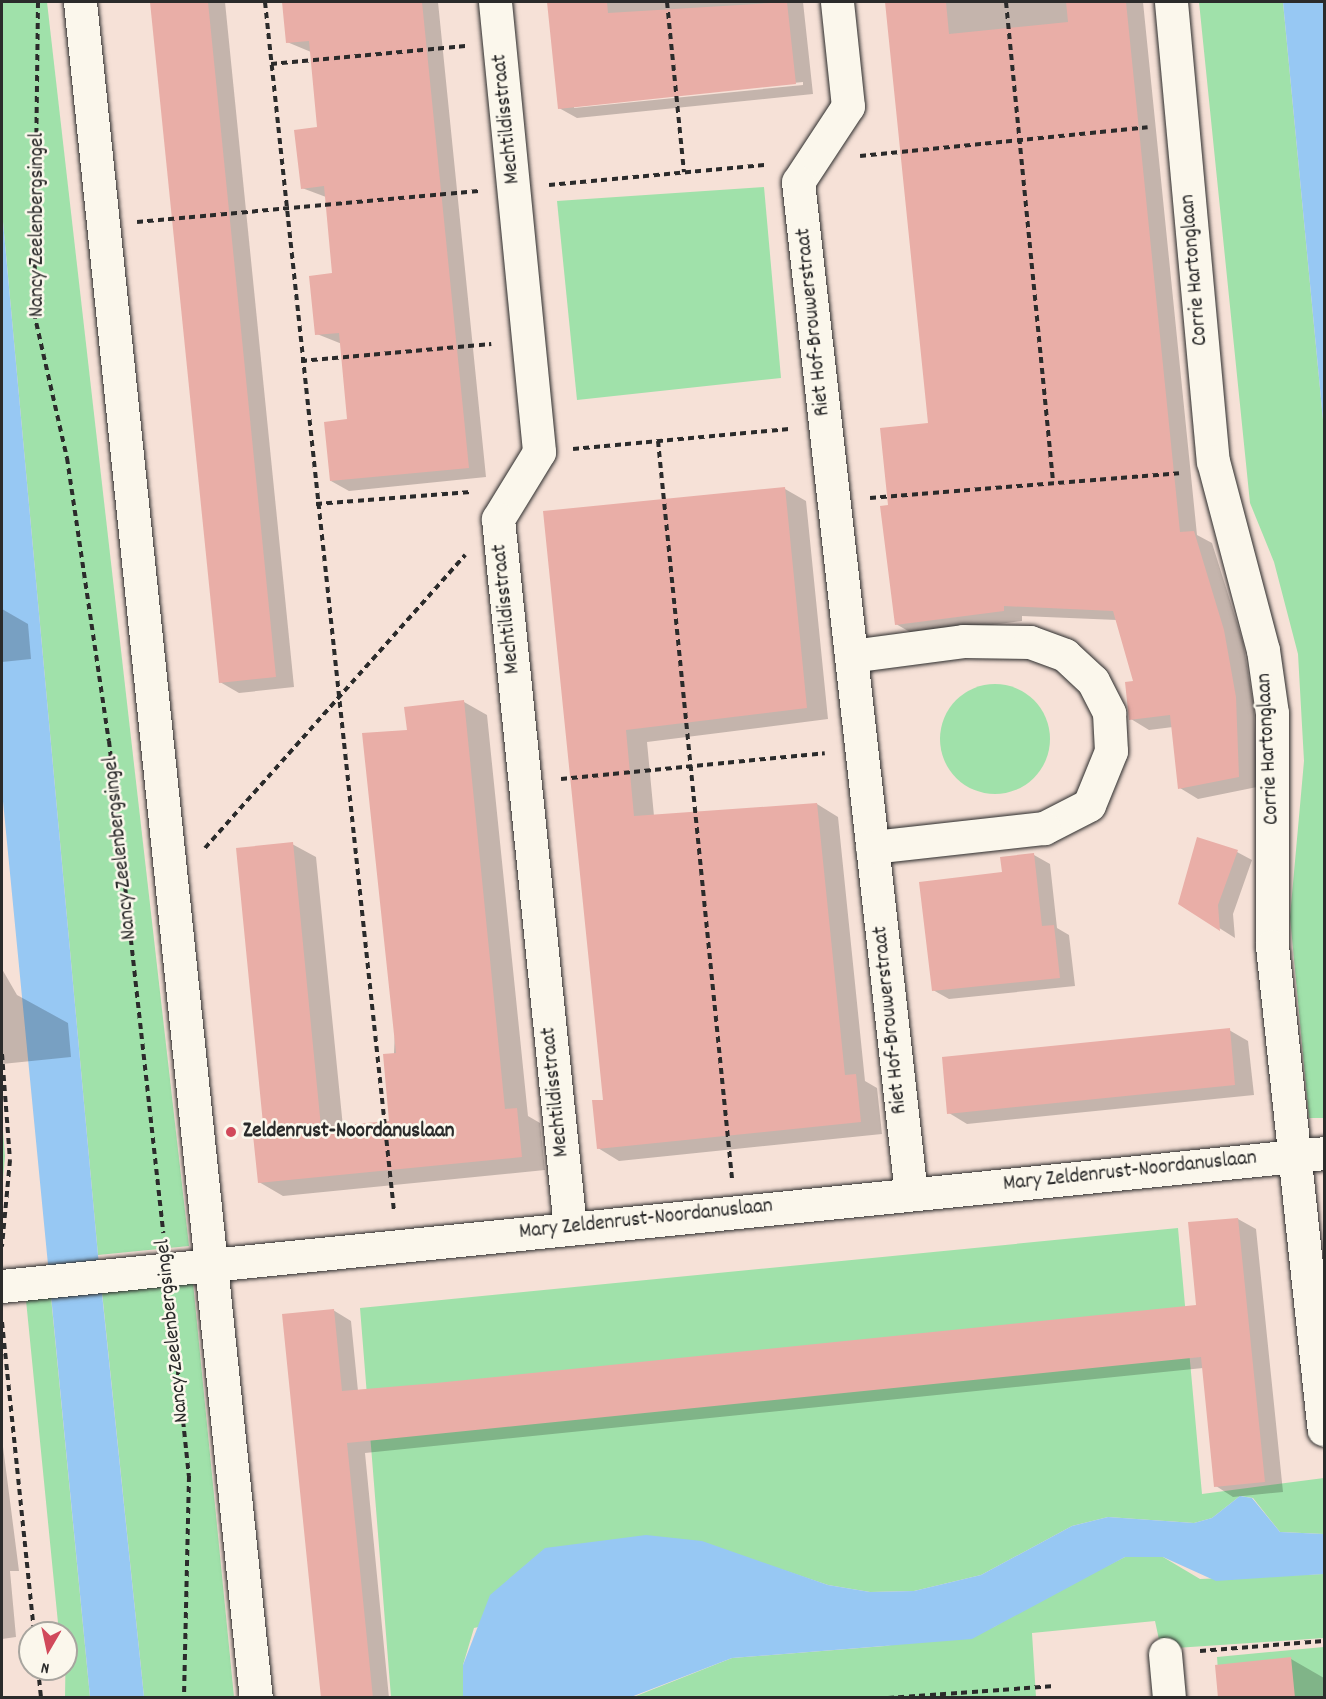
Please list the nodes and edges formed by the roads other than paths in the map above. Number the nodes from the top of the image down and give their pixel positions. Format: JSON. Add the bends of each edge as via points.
{"nodes":[{"id":1,"x":80,"y":2,"type":"edge"},
{"id":2,"x":495,"y":2,"type":"edge"},
{"id":3,"x":837,"y":2,"type":"edge"},
{"id":4,"x":1171,"y":2,"type":"edge"},
{"id":5,"x":851,"y":656,"type":"junction"},
{"id":6,"x":872,"y":847,"type":"junction"},
{"id":7,"x":1324,"y":1153,"type":"edge"},
{"id":8,"x":1291,"y":1156,"type":"junction"},
{"id":9,"x":911,"y":1194,"type":"junction"},
{"id":10,"x":570,"y":1228,"type":"junction"},
{"id":11,"x":211,"y":1263,"type":"junction"},
{"id":12,"x":2,"y":1286,"type":"edge"},
{"id":13,"x":1324,"y":1429,"type":"edge"},
{"id":14,"x":1165,"y":1654,"type":"road end"},
{"id":15,"x":256,"y":1698,"type":"edge"},
{"id":16,"x":1169,"y":1698,"type":"edge"}],
"edges":[{"from":1,"to":11,"type":"street","via":[[100,225]]},
{"from":2,"to":10,"type":"street","name":"Mechtildisstraat","via":[[539,452],[498,519]]},
{"from":3,"to":5,"type":"street","name":"Riet Hof-Brouwerstraat","via":[[848,106],[798,182]]},
{"from":4,"to":8,"type":"street","name":"Corrie Hartonglaan","via":[[1216,470],[1263,650],[1272,713],[1272,946]]},
{"from":5,"to":6,"type":"street","name":"Riet Hof-Brouwerstraat"},
{"from":5,"to":6,"type":"street","via":[[963,641],[1030,642],[1065,655],[1093,681],[1109,713],[1111,751],[1089,805],[1044,828]]},
{"from":6,"to":9,"type":"street","name":"Riet Hof-Brouwerstraat"},
{"from":7,"to":8,"type":"street","name":"Mary Zeldenrust-Noordanuslaan"},
{"from":8,"to":9,"type":"street","name":"Mary Zeldenrust-Noordanuslaan"},
{"from":8,"to":13,"type":"street","name":"Corrie Hartonglaan"},
{"from":9,"to":10,"type":"street","name":"Mary Zeldenrust-Noordanuslaan"},
{"from":10,"to":11,"type":"street","name":"Mary Zeldenrust-Noordanuslaan"},
{"from":11,"to":12,"type":"street","name":"Mary Zeldenrust-Noordanuslaan"},
{"from":11,"to":15,"type":"street"},
{"from":14,"to":16,"type":"street"}]}
